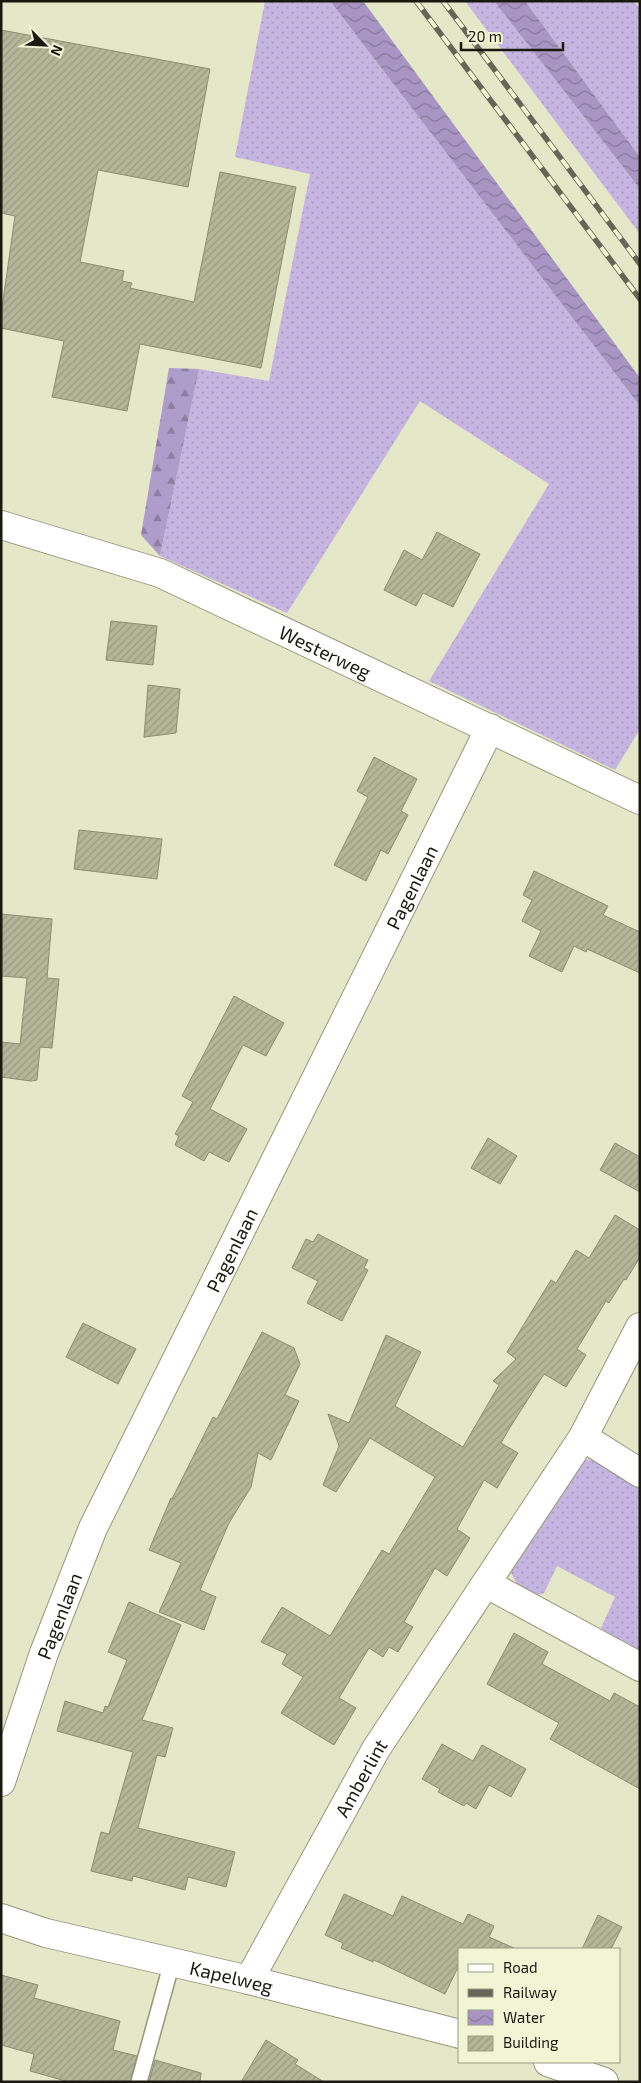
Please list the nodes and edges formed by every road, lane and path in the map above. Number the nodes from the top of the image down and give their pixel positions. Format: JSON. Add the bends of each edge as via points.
{"nodes":[{"id":1,"x":1,"y":525,"type":"edge"},
{"id":2,"x":490,"y":728,"type":"junction"},
{"id":3,"x":640,"y":800,"type":"edge"},
{"id":4,"x":640,"y":1327,"type":"edge"},
{"id":5,"x":583,"y":1437,"type":"junction"},
{"id":6,"x":640,"y":1473,"type":"edge"},
{"id":7,"x":487,"y":1584,"type":"junction"},
{"id":8,"x":640,"y":1667,"type":"edge"},
{"id":9,"x":1,"y":1782,"type":"edge"},
{"id":10,"x":1,"y":1918,"type":"edge"},
{"id":11,"x":172,"y":1962,"type":"junction"},
{"id":12,"x":249,"y":1980,"type":"junction"},
{"id":13,"x":458,"y":2033,"type":"edge"},
{"id":14,"x":551,"y":2063,"type":"edge"},
{"id":15,"x":139,"y":2082,"type":"edge"},
{"id":16,"x":604,"y":2082,"type":"edge"}],
"edges":[{"from":1,"to":2,"type":"street","name":"Westerweg","via":[[160,573]]},
{"from":2,"to":3,"type":"street","name":"Westerweg"},
{"from":2,"to":9,"type":"street","name":"Pagenlaan","via":[[92,1528],[44,1653]]},
{"from":4,"to":5,"type":"street","name":"Amberlint"},
{"from":5,"to":6,"type":"street"},
{"from":5,"to":7,"type":"street","name":"Amberlint"},
{"from":7,"to":8,"type":"street"},
{"from":7,"to":12,"type":"street","name":"Amberlint","via":[[376,1749]]},
{"from":10,"to":11,"type":"street","name":"Kapelweg","via":[[46,1933]]},
{"from":11,"to":12,"type":"street","name":"Kapelweg"},
{"from":11,"to":15,"type":"lane"},
{"from":12,"to":13,"type":"street","name":"Kapelweg"},
{"from":14,"to":16,"type":"street"}]}
